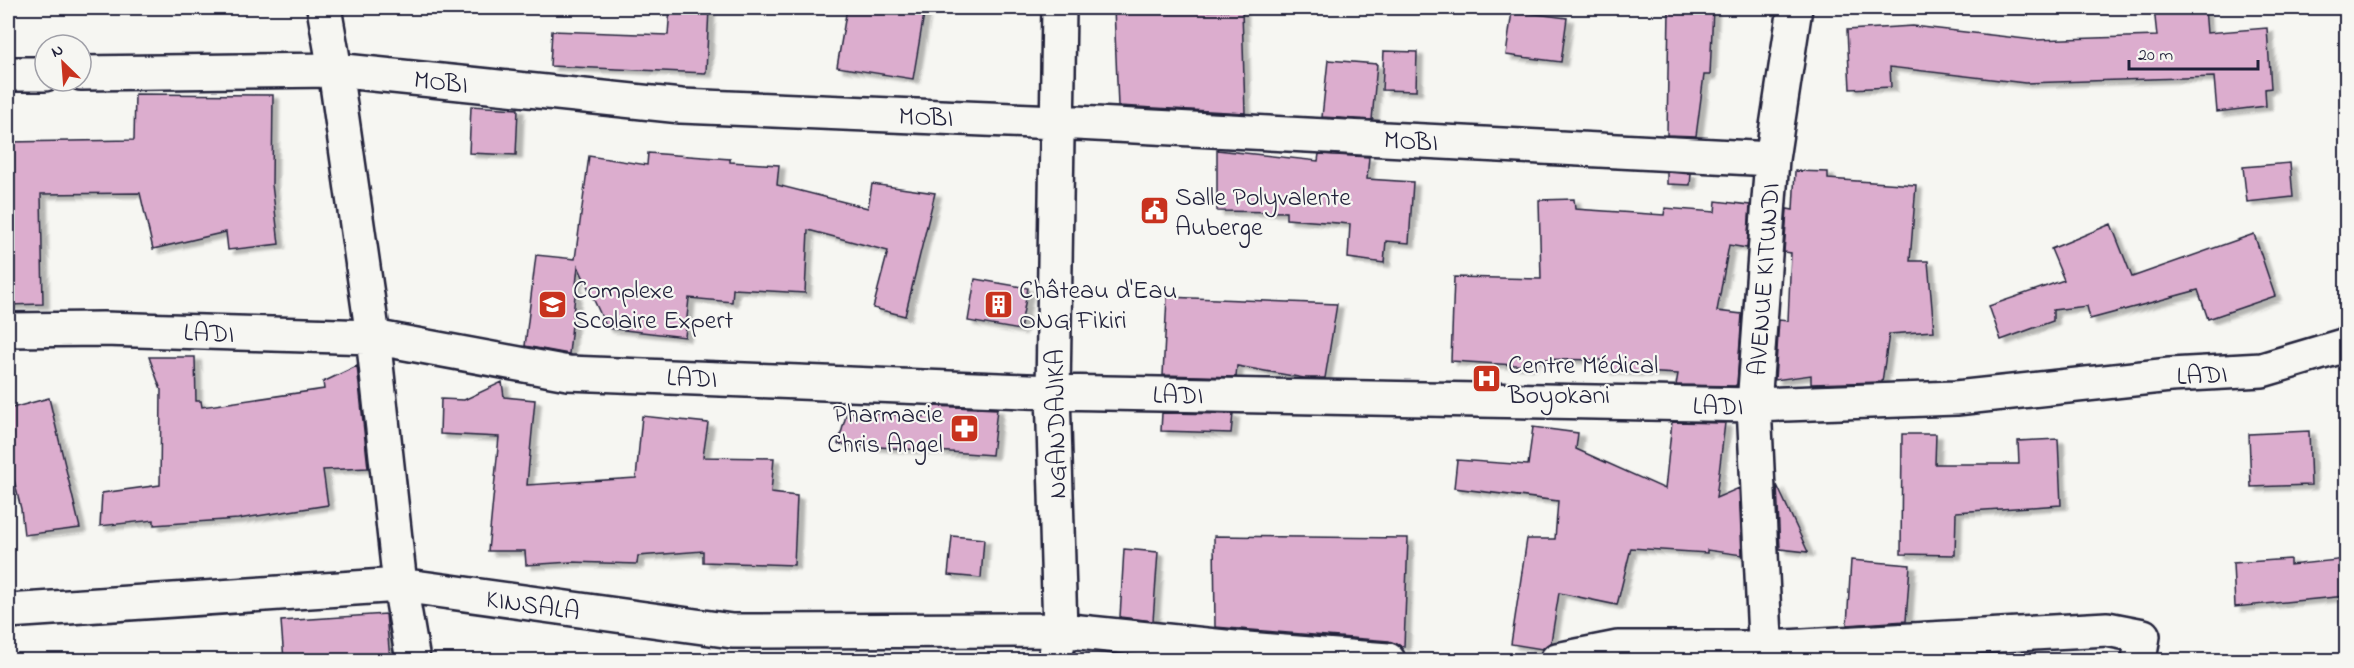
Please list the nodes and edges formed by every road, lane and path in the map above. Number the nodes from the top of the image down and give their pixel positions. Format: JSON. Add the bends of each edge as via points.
{"nodes":[{"id":1,"x":324,"y":8,"type":"edge"},
{"id":2,"x":1059,"y":8,"type":"edge"},
{"id":3,"x":1795,"y":8,"type":"edge"},
{"id":4,"x":335,"y":70,"type":"junction"},
{"id":5,"x":93,"y":73,"type":"edge"},
{"id":6,"x":8,"y":74,"type":"edge"},
{"id":7,"x":33,"y":74,"type":"edge"},
{"id":8,"x":1057,"y":122,"type":"junction"},
{"id":9,"x":1772,"y":159,"type":"junction"},
{"id":10,"x":8,"y":330,"type":"edge"},
{"id":11,"x":373,"y":337,"type":"junction"},
{"id":12,"x":2346,"y":345,"type":"edge"},
{"id":13,"x":1053,"y":392,"type":"junction"},
{"id":14,"x":1754,"y":405,"type":"junction"},
{"id":15,"x":400,"y":585,"type":"junction"},
{"id":16,"x":8,"y":611,"type":"edge"},
{"id":17,"x":1057,"y":645,"type":"edge"},
{"id":18,"x":1766,"y":654,"type":"edge"},
{"id":19,"x":412,"y":660,"type":"edge"},
{"id":20,"x":1388,"y":660,"type":"edge"},
{"id":21,"x":1557,"y":660,"type":"edge"},
{"id":22,"x":2139,"y":660,"type":"edge"}],
"edges":[{"from":1,"to":4,"type":"street"},
{"from":2,"to":8,"type":"street","name":"NGANDAJIKA"},
{"from":3,"to":9,"type":"street","name":"AVENUE KITUNDI"},
{"from":4,"to":5,"type":"street","name":"MOBI"},
{"from":4,"to":8,"type":"street","name":"MOBI","via":[[681,106]]},
{"from":4,"to":11,"type":"street"},
{"from":6,"to":7,"type":"street"},
{"from":8,"to":9,"type":"street","name":"MOBI"},
{"from":8,"to":13,"type":"street","name":"NGANDAJIKA"},
{"from":9,"to":14,"type":"street","name":"AVENUE KITUNDI"},
{"from":10,"to":11,"type":"street","name":"LADI"},
{"from":11,"to":13,"type":"street","name":"LADI","via":[[568,373]]},
{"from":11,"to":15,"type":"street"},
{"from":12,"to":14,"type":"street","name":"LADI","via":[[2262,370],[2158,376],[1956,398]]},
{"from":13,"to":14,"type":"street","name":"LADI"},
{"from":13,"to":17,"type":"street","name":"NGANDAJIKA"},
{"from":14,"to":18,"type":"street","name":"AVENUE KITUNDI"},
{"from":15,"to":16,"type":"street","name":"KINSALA"},
{"from":15,"to":17,"type":"street","name":"KINSALA","via":[[732,631]]},
{"from":15,"to":19,"type":"street"},
{"from":17,"to":20,"type":"street","name":"KINSALA","via":[[1235,648]]},
{"from":18,"to":21,"type":"street","via":[[1618,648]]},
{"from":18,"to":22,"type":"street","via":[[2107,629],[2143,636]]}]}
